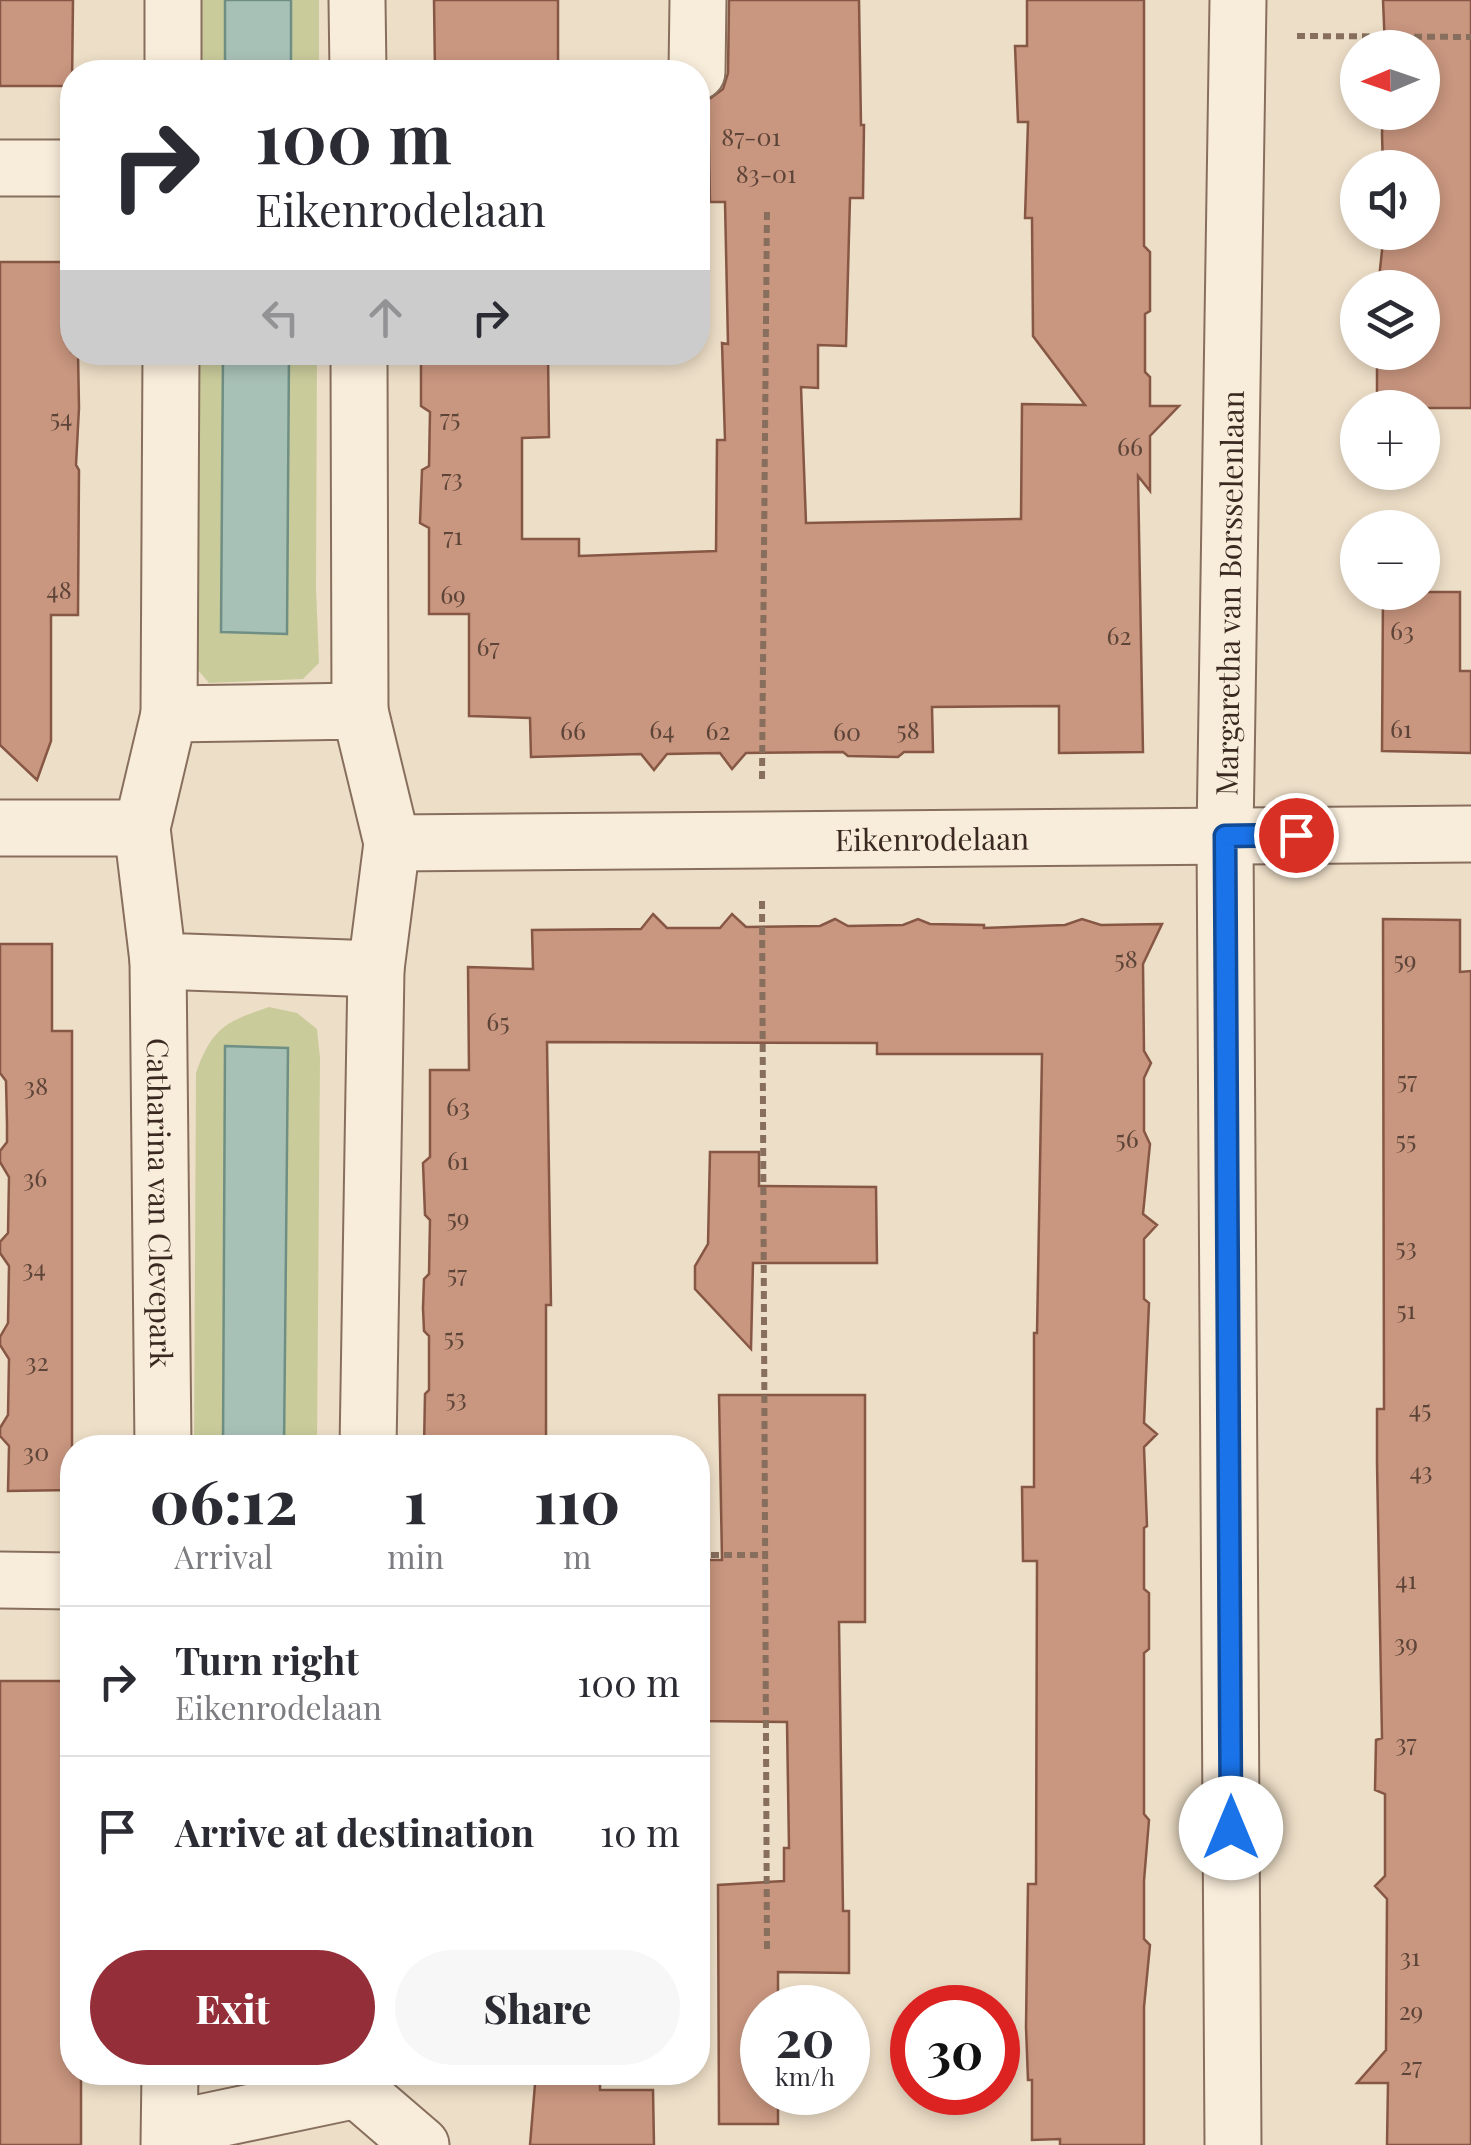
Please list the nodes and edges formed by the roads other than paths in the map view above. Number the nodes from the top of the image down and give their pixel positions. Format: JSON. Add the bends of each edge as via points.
{"nodes":[{"id":1,"x":173,"y":0,"type":"edge"},
{"id":2,"x":358,"y":0,"type":"edge"},
{"id":3,"x":698,"y":0,"type":"edge"},
{"id":4,"x":1238,"y":18,"type":"edge"},
{"id":5,"x":173,"y":60,"type":"edge"},
{"id":6,"x":358,"y":60,"type":"edge"},
{"id":7,"x":697,"y":60,"type":"edge"},
{"id":8,"x":0,"y":168,"type":"edge"},
{"id":9,"x":60,"y":168,"type":"edge"},
{"id":10,"x":171,"y":365,"type":"edge"},
{"id":11,"x":359,"y":365,"type":"edge"},
{"id":12,"x":360,"y":711,"type":"junction"},
{"id":13,"x":169,"y":714,"type":"junction"},
{"id":14,"x":0,"y":828,"type":"edge"},
{"id":15,"x":142,"y":828,"type":"junction"},
{"id":16,"x":1471,"y":834,"type":"edge"},
{"id":17,"x":1225,"y":836,"type":"junction"},
{"id":18,"x":392,"y":843,"type":"junction"},
{"id":19,"x":158,"y":962,"type":"junction"},
{"id":20,"x":376,"y":969,"type":"junction"},
{"id":21,"x":163,"y":1435,"type":"edge"},
{"id":22,"x":368,"y":1435,"type":"edge"},
{"id":23,"x":0,"y":1580,"type":"edge"},
{"id":24,"x":60,"y":1580,"type":"edge"},
{"id":25,"x":170,"y":2085,"type":"edge"},
{"id":26,"x":345,"y":2085,"type":"edge"},
{"id":27,"x":362,"y":2085,"type":"edge"},
{"id":28,"x":170,"y":2137,"type":"edge"},
{"id":29,"x":421,"y":2145,"type":"edge"},
{"id":30,"x":1233,"y":2145,"type":"edge"}],
"edges":[{"from":1,"to":5,"type":"street"},
{"from":2,"to":6,"type":"street"},
{"from":3,"to":7,"type":"street"},
{"from":4,"to":17,"type":"street","name":"Margaretha van Borsselenlaan"},
{"from":8,"to":9,"type":"street"},
{"from":10,"to":13,"type":"street"},
{"from":11,"to":12,"type":"street"},
{"from":12,"to":13,"type":"street"},
{"from":12,"to":18,"type":"street"},
{"from":13,"to":15,"type":"street"},
{"from":14,"to":15,"type":"street"},
{"from":15,"to":19,"type":"street","name":"Catharina van Clevepark"},
{"from":16,"to":17,"type":"street","name":"Eikenrodelaan"},
{"from":17,"to":18,"type":"street","name":"Eikenrodelaan"},
{"from":17,"to":30,"type":"street","name":"Margaretha van Borsselenlaan"},
{"from":18,"to":20,"type":"street"},
{"from":19,"to":20,"type":"street"},
{"from":19,"to":21,"type":"street","name":"Catharina van Clevepark"},
{"from":20,"to":22,"type":"street"},
{"from":23,"to":24,"type":"street"},
{"from":25,"to":28,"type":"street"},
{"from":26,"to":28,"type":"street"},
{"from":27,"to":29,"type":"street"}]}
